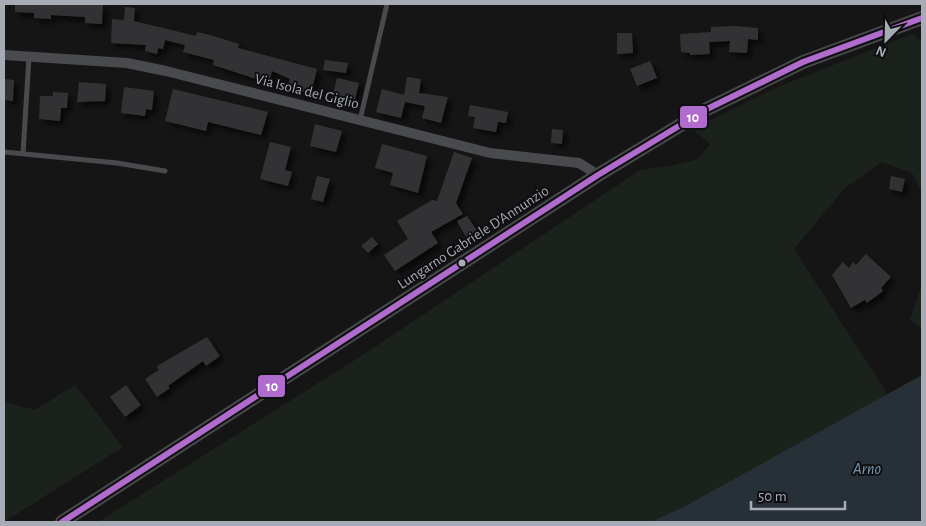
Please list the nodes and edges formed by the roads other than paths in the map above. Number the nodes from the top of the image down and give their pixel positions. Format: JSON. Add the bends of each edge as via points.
{"nodes":[{"id":1,"x":387,"y":4,"type":"edge"},
{"id":2,"x":922,"y":18,"type":"edge"},
{"id":3,"x":4,"y":55,"type":"edge"},
{"id":4,"x":29,"y":57,"type":"junction"},
{"id":5,"x":360,"y":120,"type":"junction"},
{"id":6,"x":4,"y":152,"type":"edge"},
{"id":7,"x":23,"y":153,"type":"junction"},
{"id":8,"x":165,"y":171,"type":"dead end"},
{"id":9,"x":598,"y":175,"type":"junction"},
{"id":10,"x":62,"y":522,"type":"edge"}],
"edges":[{"from":1,"to":5,"type":"lane"},
{"from":2,"to":9,"type":"main road","name":"Lungarno Gabriele D'Annunzio","via":[[780,72],[707,109]]},
{"from":3,"to":4,"type":"street","name":"Via Isola del Giglio"},
{"from":4,"to":5,"type":"street","name":"Via Isola del Giglio","via":[[127,63]]},
{"from":4,"to":7,"type":"lane"},
{"from":5,"to":9,"type":"street","name":"Via Isola del Giglio","via":[[490,153],[579,162]]},
{"from":6,"to":7,"type":"lane"},
{"from":7,"to":8,"type":"lane"},
{"from":9,"to":10,"type":"main road","name":"Lungarno Gabriele D'Annunzio"}]}
